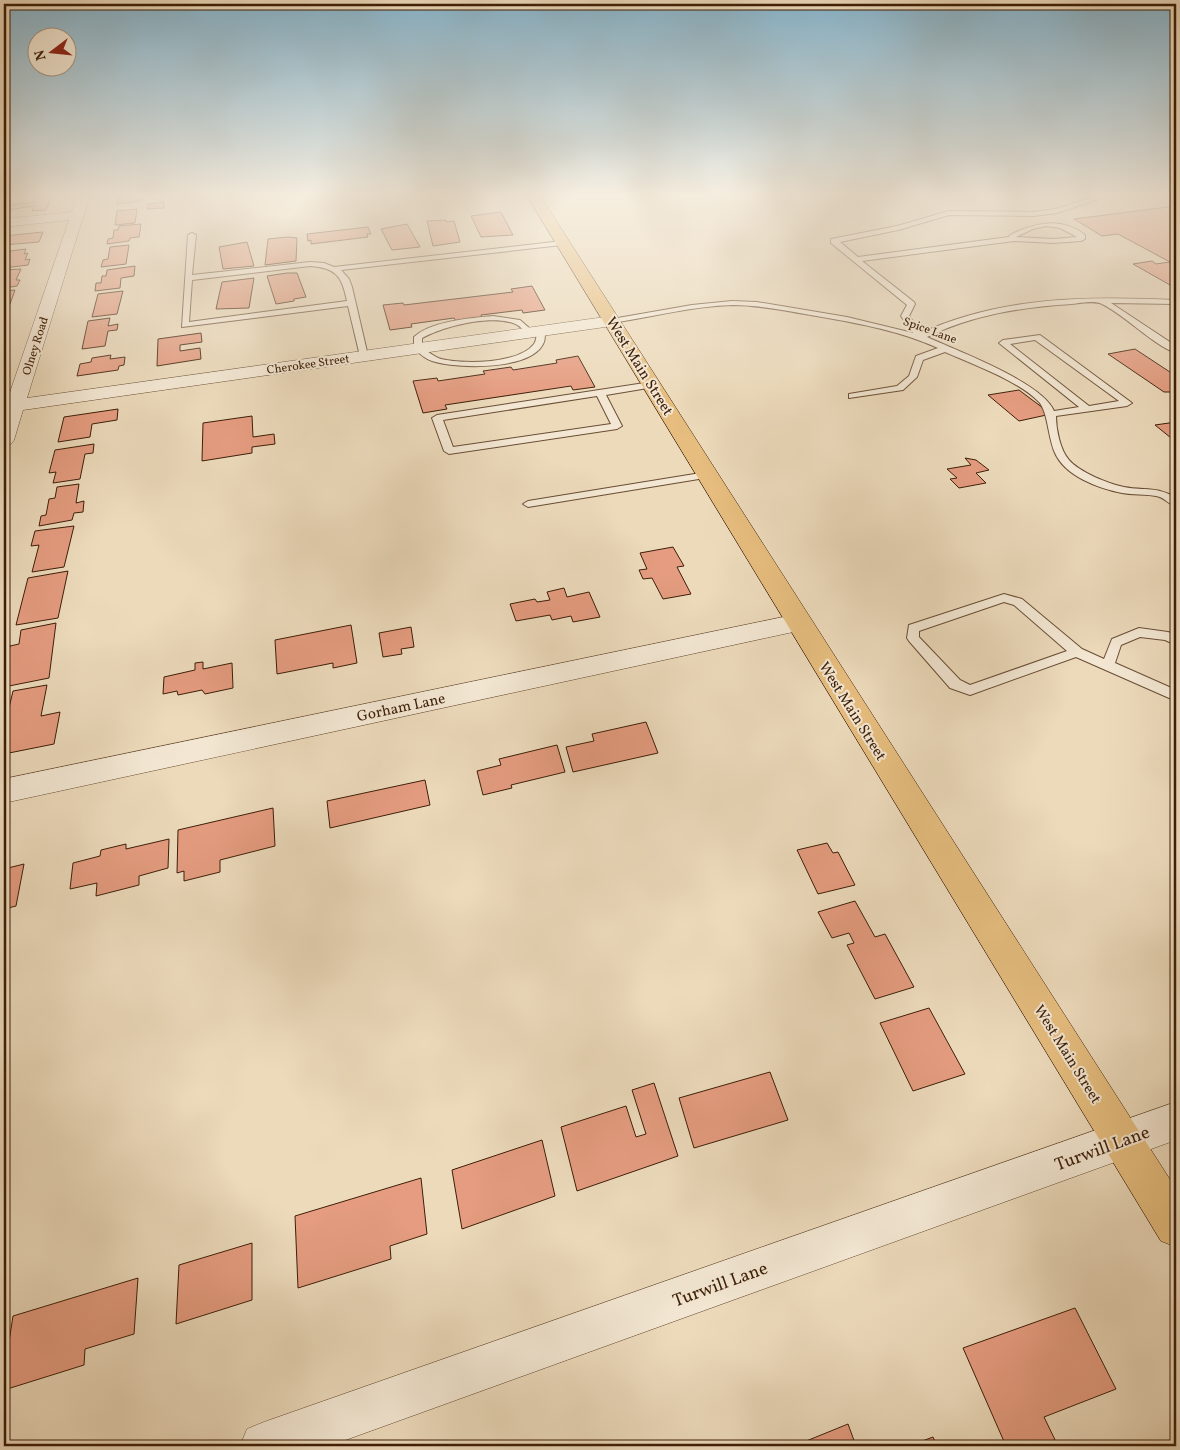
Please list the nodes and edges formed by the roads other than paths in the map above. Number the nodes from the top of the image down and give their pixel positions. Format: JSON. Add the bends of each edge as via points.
{"nodes":[{"id":1,"x":60,"y":262,"type":"edge"},
{"id":2,"x":190,"y":262,"type":"edge"},
{"id":3,"x":398,"y":262,"type":"edge"},
{"id":4,"x":574,"y":262,"type":"edge"},
{"id":5,"x":860,"y":262,"type":"edge"},
{"id":6,"x":333,"y":269,"type":"junction"},
{"id":7,"x":188,"y":278,"type":"junction"},
{"id":8,"x":1103,"y":301,"type":"junction"},
{"id":9,"x":1176,"y":302,"type":"edge"},
{"id":10,"x":351,"y":303,"type":"junction"},
{"id":11,"x":612,"y":321,"type":"junction"},
{"id":12,"x":536,"y":332,"type":"junction"},
{"id":13,"x":920,"y":337,"type":"junction"},
{"id":14,"x":418,"y":348,"type":"junction"},
{"id":15,"x":947,"y":348,"type":"junction"},
{"id":16,"x":1176,"y":350,"type":"edge"},
{"id":17,"x":364,"y":356,"type":"junction"},
{"id":18,"x":651,"y":385,"type":"junction"},
{"id":19,"x":600,"y":393,"type":"junction"},
{"id":20,"x":852,"y":396,"type":"dead end"},
{"id":21,"x":9,"y":406,"type":"edge"},
{"id":22,"x":1087,"y":409,"type":"junction"},
{"id":23,"x":1052,"y":414,"type":"junction"},
{"id":24,"x":4,"y":440,"type":"edge"},
{"id":25,"x":707,"y":475,"type":"junction"},
{"id":26,"x":1176,"y":490,"type":"edge"},
{"id":27,"x":1160,"y":493,"type":"junction"},
{"id":28,"x":1176,"y":503,"type":"edge"},
{"id":29,"x":528,"y":504,"type":"dead end"},
{"id":30,"x":798,"y":623,"type":"junction"},
{"id":31,"x":1176,"y":640,"type":"edge"},
{"id":32,"x":1077,"y":652,"type":"junction"},
{"id":33,"x":1108,"y":665,"type":"junction"},
{"id":34,"x":1176,"y":696,"type":"edge"},
{"id":35,"x":4,"y":791,"type":"edge"},
{"id":36,"x":1176,"y":1121,"type":"edge"},
{"id":37,"x":1123,"y":1141,"type":"junction"},
{"id":38,"x":1176,"y":1226,"type":"edge"},
{"id":39,"x":264,"y":1446,"type":"edge"}],
"edges":[{"from":1,"to":21,"type":"street","name":"Olney Road"},
{"from":2,"to":7,"type":"lane"},
{"from":3,"to":6,"type":"lane"},
{"from":4,"to":11,"type":"main road","name":"West Main Street"},
{"from":5,"to":13,"type":"lane","via":[[911,304],[904,316]]},
{"from":6,"to":7,"type":"lane","via":[[310,264]]},
{"from":6,"to":10,"type":"lane","via":[[347,280]]},
{"from":7,"to":10,"type":"lane","via":[[185,325]]},
{"from":8,"to":9,"type":"lane"},
{"from":8,"to":13,"type":"lane","via":[[1042,304],[994,311],[946,324]]},
{"from":8,"to":16,"type":"lane"},
{"from":10,"to":17,"type":"lane"},
{"from":11,"to":12,"type":"street","name":"Cherokee Street"},
{"from":11,"to":13,"type":"lane","name":"Spice Lane","via":[[692,307],[757,304],[847,319]]},
{"from":11,"to":18,"type":"main road","name":"West Main Street"},
{"from":12,"to":14,"type":"street","name":"Cherokee Street"},
{"from":12,"to":14,"type":"lane","via":[[542,338],[533,352],[522,357],[469,365],[434,359]]},
{"from":13,"to":15,"type":"lane","name":"Spice Lane"},
{"from":14,"to":17,"type":"street","name":"Cherokee Street"},
{"from":15,"to":20,"type":"lane","via":[[919,358],[913,377],[900,388]]},
{"from":15,"to":23,"type":"lane","name":"Spice Lane","via":[[1028,389],[1048,406]]},
{"from":17,"to":21,"type":"street","name":"Cherokee Street"},
{"from":18,"to":19,"type":"lane"},
{"from":18,"to":25,"type":"main road","name":"West Main Street"},
{"from":19,"to":19,"type":"lane","via":[[526,404],[437,418],[449,451],[617,426]]},
{"from":21,"to":24,"type":"street","name":"Olney Road"},
{"from":22,"to":22,"type":"lane","via":[[1127,403],[1037,337],[1003,343]]},
{"from":22,"to":23,"type":"lane"},
{"from":23,"to":27,"type":"lane","via":[[1051,425],[1059,451],[1064,461],[1074,469],[1123,490]]},
{"from":25,"to":29,"type":"lane"},
{"from":25,"to":30,"type":"main road","name":"West Main Street"},
{"from":26,"to":27,"type":"lane"},
{"from":27,"to":28,"type":"lane"},
{"from":30,"to":35,"type":"street","name":"Gorham Lane"},
{"from":30,"to":37,"type":"main road","name":"West Main Street"},
{"from":31,"to":33,"type":"lane","via":[[1139,632],[1116,642]]},
{"from":32,"to":32,"type":"lane","via":[[970,690],[955,684],[913,638],[913,628],[1004,598],[1018,602]]},
{"from":32,"to":33,"type":"lane"},
{"from":33,"to":34,"type":"lane"},
{"from":36,"to":37,"type":"street","name":"Turwill Lane"},
{"from":37,"to":38,"type":"main road","name":"West Main Street"},
{"from":37,"to":39,"type":"street","name":"Turwill Lane"}]}
